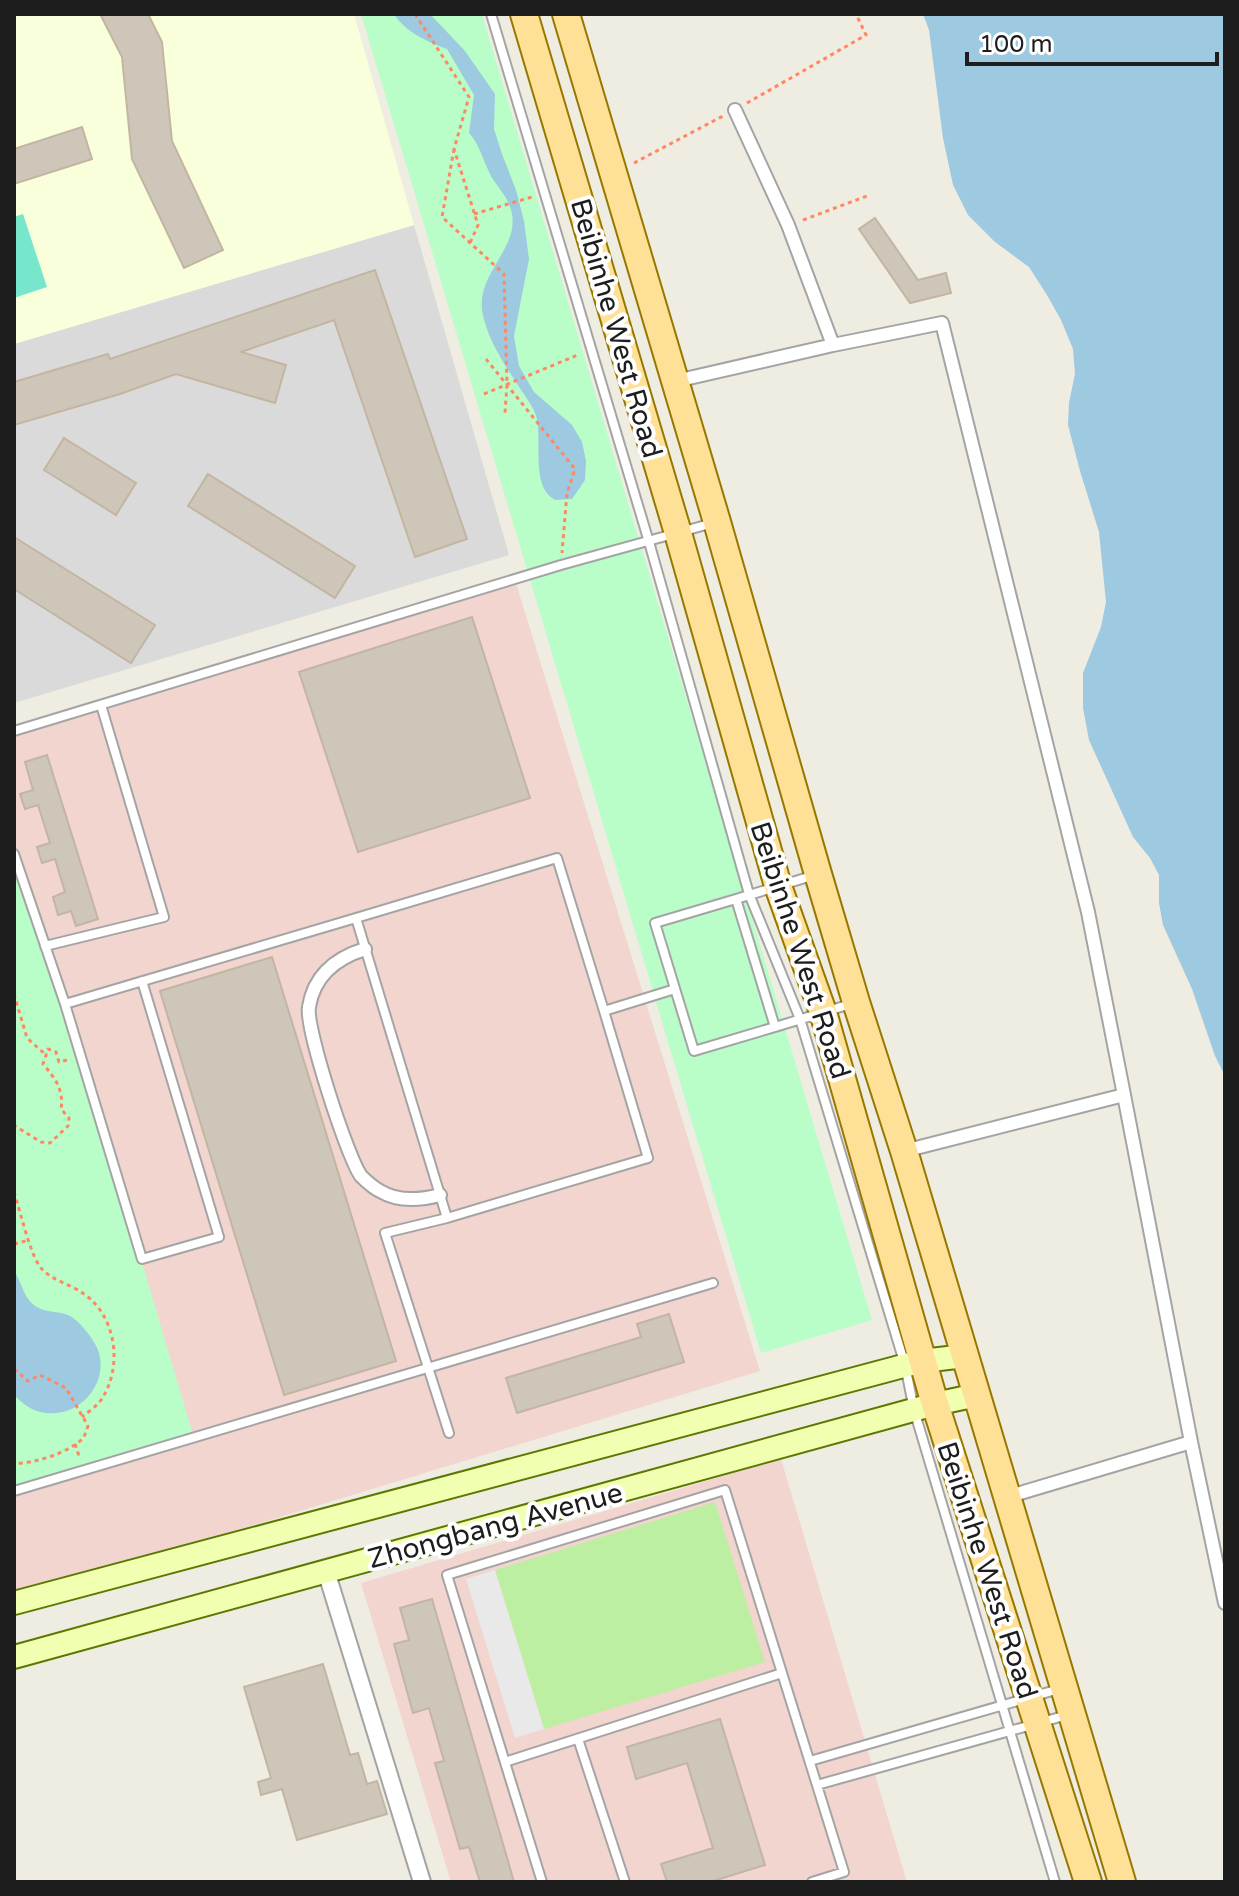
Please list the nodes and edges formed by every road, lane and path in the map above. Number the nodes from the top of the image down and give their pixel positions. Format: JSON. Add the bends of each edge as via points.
{"nodes":[{"id":1,"x":415,"y":14,"type":"edge"},
{"id":2,"x":491,"y":14,"type":"edge"},
{"id":3,"x":524,"y":14,"type":"edge"},
{"id":4,"x":566,"y":14,"type":"edge"},
{"id":5,"x":856,"y":14,"type":"edge"},
{"id":6,"x":735,"y":110,"type":"junction"},
{"id":7,"x":454,"y":149,"type":"junction"},
{"id":8,"x":614,"y":174,"type":"junction"},
{"id":9,"x":544,"y":193,"type":"junction"},
{"id":10,"x":867,"y":196,"type":"dead end"},
{"id":11,"x":474,"y":214,"type":"junction"},
{"id":12,"x":788,"y":225,"type":"junction"},
{"id":13,"x":470,"y":243,"type":"junction"},
{"id":14,"x":833,"y":345,"type":"junction"},
{"id":15,"x":591,"y":350,"type":"junction"},
{"id":16,"x":486,"y":359,"type":"dead end"},
{"id":17,"x":676,"y":381,"type":"junction"},
{"id":18,"x":509,"y":384,"type":"junction"},
{"id":19,"x":484,"y":394,"type":"dead end"},
{"id":20,"x":505,"y":413,"type":"dead end"},
{"id":21,"x":717,"y":522,"type":"junction"},
{"id":22,"x":678,"y":533,"type":"junction"},
{"id":23,"x":649,"y":542,"type":"junction"},
{"id":24,"x":561,"y":565,"type":"junction"},
{"id":25,"x":101,"y":705,"type":"junction"},
{"id":26,"x":14,"y":731,"type":"edge"},
{"id":27,"x":14,"y":854,"type":"edge"},
{"id":28,"x":818,"y":874,"type":"junction"},
{"id":29,"x":778,"y":886,"type":"junction"},
{"id":30,"x":749,"y":894,"type":"junction"},
{"id":31,"x":736,"y":899,"type":"junction"},
{"id":32,"x":356,"y":918,"type":"junction"},
{"id":33,"x":45,"y":946,"type":"junction"},
{"id":34,"x":365,"y":949,"type":"junction"},
{"id":35,"x":142,"y":981,"type":"junction"},
{"id":36,"x":675,"y":989,"type":"junction"},
{"id":37,"x":14,"y":994,"type":"edge"},
{"id":38,"x":856,"y":1002,"type":"junction"},
{"id":39,"x":65,"y":1004,"type":"junction"},
{"id":40,"x":604,"y":1011,"type":"junction"},
{"id":41,"x":812,"y":1015,"type":"junction"},
{"id":42,"x":775,"y":1027,"type":"junction"},
{"id":43,"x":46,"y":1055,"type":"junction"},
{"id":44,"x":81,"y":1057,"type":"junction"},
{"id":45,"x":1124,"y":1095,"type":"junction"},
{"id":46,"x":14,"y":1128,"type":"edge"},
{"id":47,"x":904,"y":1151,"type":"junction"},
{"id":48,"x":14,"y":1192,"type":"edge"},
{"id":49,"x":440,"y":1195,"type":"junction"},
{"id":50,"x":447,"y":1218,"type":"junction"},
{"id":51,"x":29,"y":1240,"type":"junction"},
{"id":52,"x":14,"y":1244,"type":"edge"},
{"id":53,"x":713,"y":1283,"type":"dead end"},
{"id":54,"x":965,"y":1356,"type":"junction"},
{"id":55,"x":914,"y":1363,"type":"junction"},
{"id":56,"x":428,"y":1368,"type":"junction"},
{"id":57,"x":14,"y":1369,"type":"edge"},
{"id":58,"x":977,"y":1395,"type":"junction"},
{"id":59,"x":924,"y":1407,"type":"junction"},
{"id":60,"x":82,"y":1417,"type":"junction"},
{"id":61,"x":449,"y":1433,"type":"dead end"},
{"id":62,"x":1191,"y":1442,"type":"junction"},
{"id":63,"x":14,"y":1463,"type":"edge"},
{"id":64,"x":14,"y":1491,"type":"edge"},
{"id":65,"x":1007,"y":1497,"type":"junction"},
{"id":66,"x":326,"y":1571,"type":"junction"},
{"id":67,"x":14,"y":1603,"type":"edge"},
{"id":68,"x":1225,"y":1603,"type":"edge"},
{"id":69,"x":14,"y":1657,"type":"edge"},
{"id":70,"x":782,"y":1673,"type":"junction"},
{"id":71,"x":1064,"y":1688,"type":"junction"},
{"id":72,"x":1029,"y":1698,"type":"junction"},
{"id":73,"x":1003,"y":1705,"type":"junction"},
{"id":74,"x":1072,"y":1714,"type":"junction"},
{"id":75,"x":1037,"y":1724,"type":"junction"},
{"id":76,"x":1011,"y":1731,"type":"junction"},
{"id":77,"x":578,"y":1739,"type":"junction"},
{"id":78,"x":810,"y":1761,"type":"junction"},
{"id":79,"x":505,"y":1762,"type":"junction"},
{"id":80,"x":817,"y":1785,"type":"junction"},
{"id":81,"x":422,"y":1882,"type":"edge"},
{"id":82,"x":542,"y":1882,"type":"edge"},
{"id":83,"x":625,"y":1882,"type":"edge"},
{"id":84,"x":812,"y":1882,"type":"edge"},
{"id":85,"x":1055,"y":1882,"type":"edge"},
{"id":86,"x":1088,"y":1882,"type":"edge"},
{"id":87,"x":1122,"y":1882,"type":"edge"}],
"edges":[{"from":1,"to":7,"type":"path","via":[[469,97]]},
{"from":2,"to":9,"type":"lane"},
{"from":3,"to":22,"type":"main road","name":"Beibinhe West Road"},
{"from":4,"to":8,"type":"main road","name":"Beibinhe West Road"},
{"from":5,"to":6,"type":"path","via":[[866,35]]},
{"from":6,"to":8,"type":"path"},
{"from":6,"to":12,"type":"street"},
{"from":7,"to":11,"type":"path"},
{"from":7,"to":13,"type":"path","via":[[442,217]]},
{"from":8,"to":17,"type":"main road","name":"Beibinhe West Road"},
{"from":9,"to":11,"type":"path"},
{"from":9,"to":15,"type":"lane"},
{"from":10,"to":12,"type":"path"},
{"from":11,"to":13,"type":"path","via":[[478,225]]},
{"from":12,"to":14,"type":"street"},
{"from":13,"to":18,"type":"path","via":[[504,274]]},
{"from":14,"to":17,"type":"street"},
{"from":14,"to":45,"type":"street","via":[[942,323],[1088,912]]},
{"from":15,"to":18,"type":"path"},
{"from":15,"to":23,"type":"lane"},
{"from":16,"to":18,"type":"path"},
{"from":17,"to":21,"type":"main road","name":"Beibinhe West Road"},
{"from":18,"to":19,"type":"path"},
{"from":18,"to":20,"type":"path"},
{"from":18,"to":24,"type":"path","via":[[575,469],[567,493]]},
{"from":21,"to":22,"type":"lane"},
{"from":21,"to":28,"type":"main road","name":"Beibinhe West Road"},
{"from":22,"to":23,"type":"lane"},
{"from":22,"to":29,"type":"main road","name":"Beibinhe West Road"},
{"from":23,"to":24,"type":"lane"},
{"from":23,"to":30,"type":"lane"},
{"from":24,"to":25,"type":"lane"},
{"from":25,"to":26,"type":"lane"},
{"from":25,"to":33,"type":"lane","via":[[164,917]]},
{"from":27,"to":33,"type":"lane"},
{"from":28,"to":29,"type":"lane"},
{"from":28,"to":38,"type":"main road","name":"Beibinhe West Road"},
{"from":29,"to":30,"type":"lane"},
{"from":29,"to":41,"type":"main road","name":"Beibinhe West Road"},
{"from":30,"to":31,"type":"lane"},
{"from":30,"to":41,"type":"lane"},
{"from":31,"to":36,"type":"lane","via":[[655,923]]},
{"from":31,"to":42,"type":"lane"},
{"from":32,"to":34,"type":"lane"},
{"from":32,"to":35,"type":"lane"},
{"from":32,"to":40,"type":"lane","via":[[557,858]]},
{"from":33,"to":39,"type":"lane"},
{"from":34,"to":49,"type":"lane"},
{"from":34,"to":49,"type":"street","via":[[332,965],[315,985],[308,1010],[313,1039],[361,1176],[382,1192],[406,1200]]},
{"from":35,"to":39,"type":"lane"},
{"from":35,"to":44,"type":"lane","via":[[219,1237],[142,1259]]},
{"from":36,"to":40,"type":"lane"},
{"from":36,"to":42,"type":"lane","via":[[694,1051]]},
{"from":37,"to":43,"type":"path","via":[[27,1038]]},
{"from":38,"to":41,"type":"lane"},
{"from":38,"to":47,"type":"main road","name":"Beibinhe West Road"},
{"from":39,"to":44,"type":"lane"},
{"from":40,"to":50,"type":"lane","via":[[648,1158]]},
{"from":41,"to":42,"type":"lane"},
{"from":41,"to":55,"type":"main road","name":"Beibinhe West Road"},
{"from":43,"to":44,"type":"path","via":[[48,1049],[56,1052],[59,1062]]},
{"from":43,"to":46,"type":"path","via":[[43,1064],[56,1080],[68,1126],[50,1143]]},
{"from":45,"to":47,"type":"street"},
{"from":45,"to":62,"type":"street"},
{"from":47,"to":54,"type":"main road","name":"Beibinhe West Road"},
{"from":48,"to":51,"type":"path"},
{"from":49,"to":50,"type":"lane"},
{"from":50,"to":56,"type":"lane","via":[[385,1233]]},
{"from":51,"to":52,"type":"path"},
{"from":51,"to":60,"type":"path","via":[[42,1269],[85,1294],[110,1329],[115,1354],[111,1380],[100,1402]]},
{"from":53,"to":56,"type":"lane"},
{"from":54,"to":55,"type":"main road","name":"Zhongbang Avenue"},
{"from":54,"to":58,"type":"main road","name":"Beibinhe West Road"},
{"from":55,"to":59,"type":"main road","name":"Beibinhe West Road"},
{"from":55,"to":67,"type":"main road","name":"Zhongbang Avenue"},
{"from":56,"to":61,"type":"lane"},
{"from":56,"to":64,"type":"lane"},
{"from":57,"to":60,"type":"path","via":[[28,1381],[40,1375],[66,1388]]},
{"from":58,"to":59,"type":"main road","name":"Zhongbang Avenue"},
{"from":58,"to":65,"type":"main road","name":"Beibinhe West Road"},
{"from":59,"to":66,"type":"main road","name":"Zhongbang Avenue"},
{"from":59,"to":72,"type":"main road","name":"Beibinhe West Road"},
{"from":59,"to":73,"type":"lane"},
{"from":60,"to":63,"type":"path","via":[[88,1426],[84,1437],[67,1450]]},
{"from":62,"to":65,"type":"street"},
{"from":62,"to":68,"type":"street"},
{"from":65,"to":71,"type":"main road","name":"Beibinhe West Road"},
{"from":66,"to":69,"type":"main road","name":"Zhongbang Avenue"},
{"from":66,"to":81,"type":"street"},
{"from":70,"to":77,"type":"lane"},
{"from":70,"to":78,"type":"lane"},
{"from":70,"to":79,"type":"lane","via":[[725,1490],[447,1575]]},
{"from":71,"to":72,"type":"lane"},
{"from":71,"to":74,"type":"main road","name":"Beibinhe West Road"},
{"from":72,"to":73,"type":"lane"},
{"from":72,"to":75,"type":"main road","name":"Beibinhe West Road"},
{"from":73,"to":76,"type":"lane"},
{"from":73,"to":78,"type":"lane"},
{"from":74,"to":75,"type":"lane"},
{"from":74,"to":87,"type":"main road","name":"Beibinhe West Road"},
{"from":75,"to":76,"type":"lane"},
{"from":75,"to":86,"type":"main road","name":"Beibinhe West Road"},
{"from":76,"to":80,"type":"lane"},
{"from":76,"to":85,"type":"lane"},
{"from":77,"to":79,"type":"lane"},
{"from":77,"to":83,"type":"lane"},
{"from":78,"to":80,"type":"lane"},
{"from":79,"to":82,"type":"lane"},
{"from":80,"to":84,"type":"lane","via":[[844,1872]]}]}
